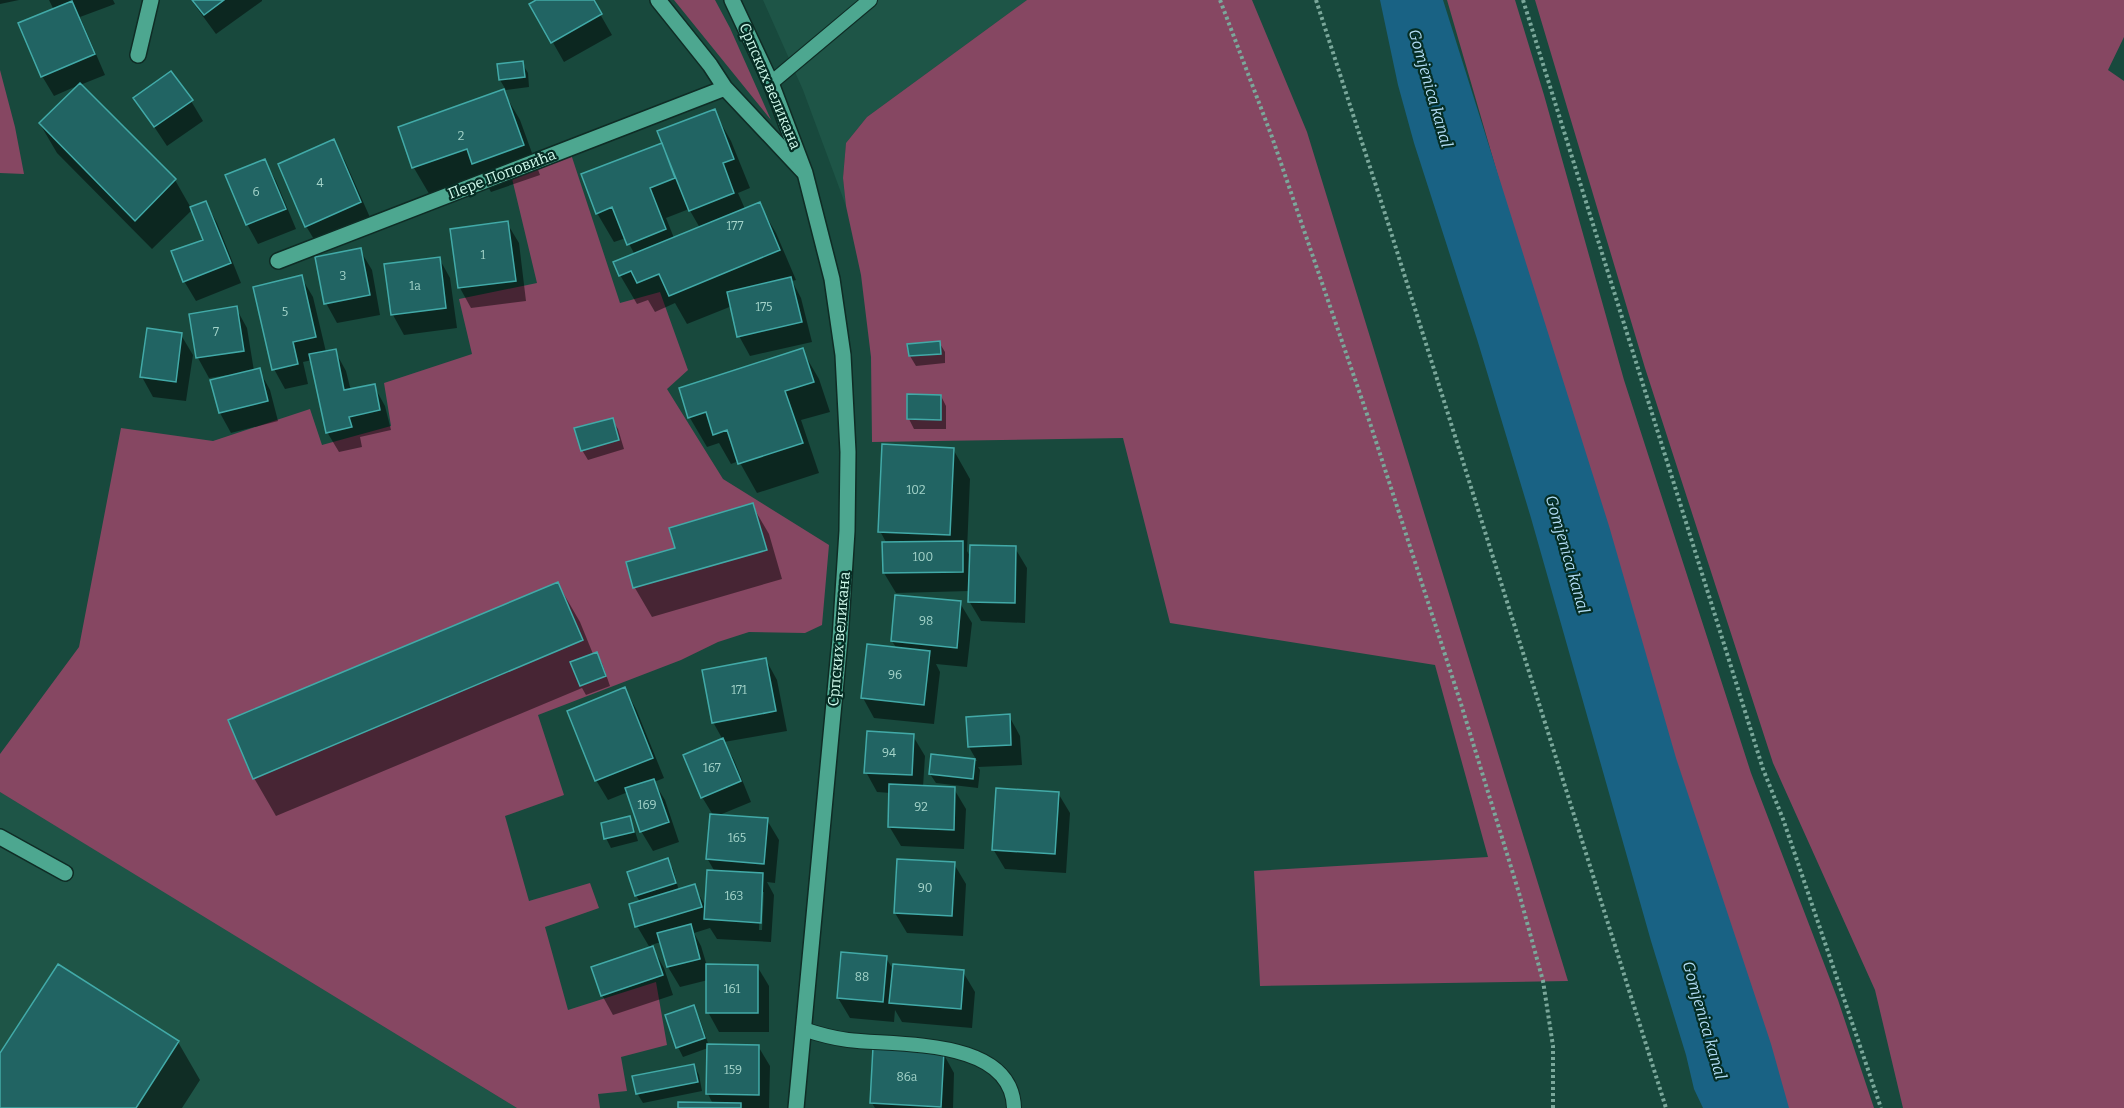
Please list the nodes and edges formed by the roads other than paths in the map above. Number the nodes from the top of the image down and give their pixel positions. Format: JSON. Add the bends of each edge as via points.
{"nodes":[{"id":1,"x":150,"y":0,"type":"edge"},
{"id":2,"x":658,"y":0,"type":"edge"},
{"id":3,"x":732,"y":0,"type":"edge"},
{"id":4,"x":870,"y":0,"type":"edge"},
{"id":5,"x":138,"y":55,"type":"dead end"},
{"id":6,"x":771,"y":83,"type":"junction"},
{"id":7,"x":725,"y":88,"type":"junction"},
{"id":8,"x":805,"y":173,"type":"junction"},
{"id":9,"x":278,"y":261,"type":"dead end"},
{"id":10,"x":0,"y":837,"type":"edge"},
{"id":11,"x":65,"y":873,"type":"dead end"},
{"id":12,"x":803,"y":1029,"type":"junction"},
{"id":13,"x":796,"y":1108,"type":"edge"},
{"id":14,"x":1014,"y":1108,"type":"edge"}],
"edges":[{"from":1,"to":5,"type":"main road"},
{"from":2,"to":7,"type":"main road","name":"Српских великана"},
{"from":3,"to":6,"type":"main road","name":"Српских великана"},
{"from":4,"to":6,"type":"lane"},
{"from":6,"to":8,"type":"main road","name":"Српских великана"},
{"from":7,"to":8,"type":"main road","name":"Српских великана"},
{"from":7,"to":9,"type":"main road","name":"Пере Поповића"},
{"from":8,"to":12,"type":"main road","name":"Српских великана","via":[[832,279],[843,354],[848,452],[840,639]]},
{"from":10,"to":11,"type":"main road"},
{"from":12,"to":13,"type":"main road","name":"Српских великана"},
{"from":12,"to":14,"type":"lane","via":[[849,1040],[962,1052],[1000,1072],[1014,1098]]}]}
